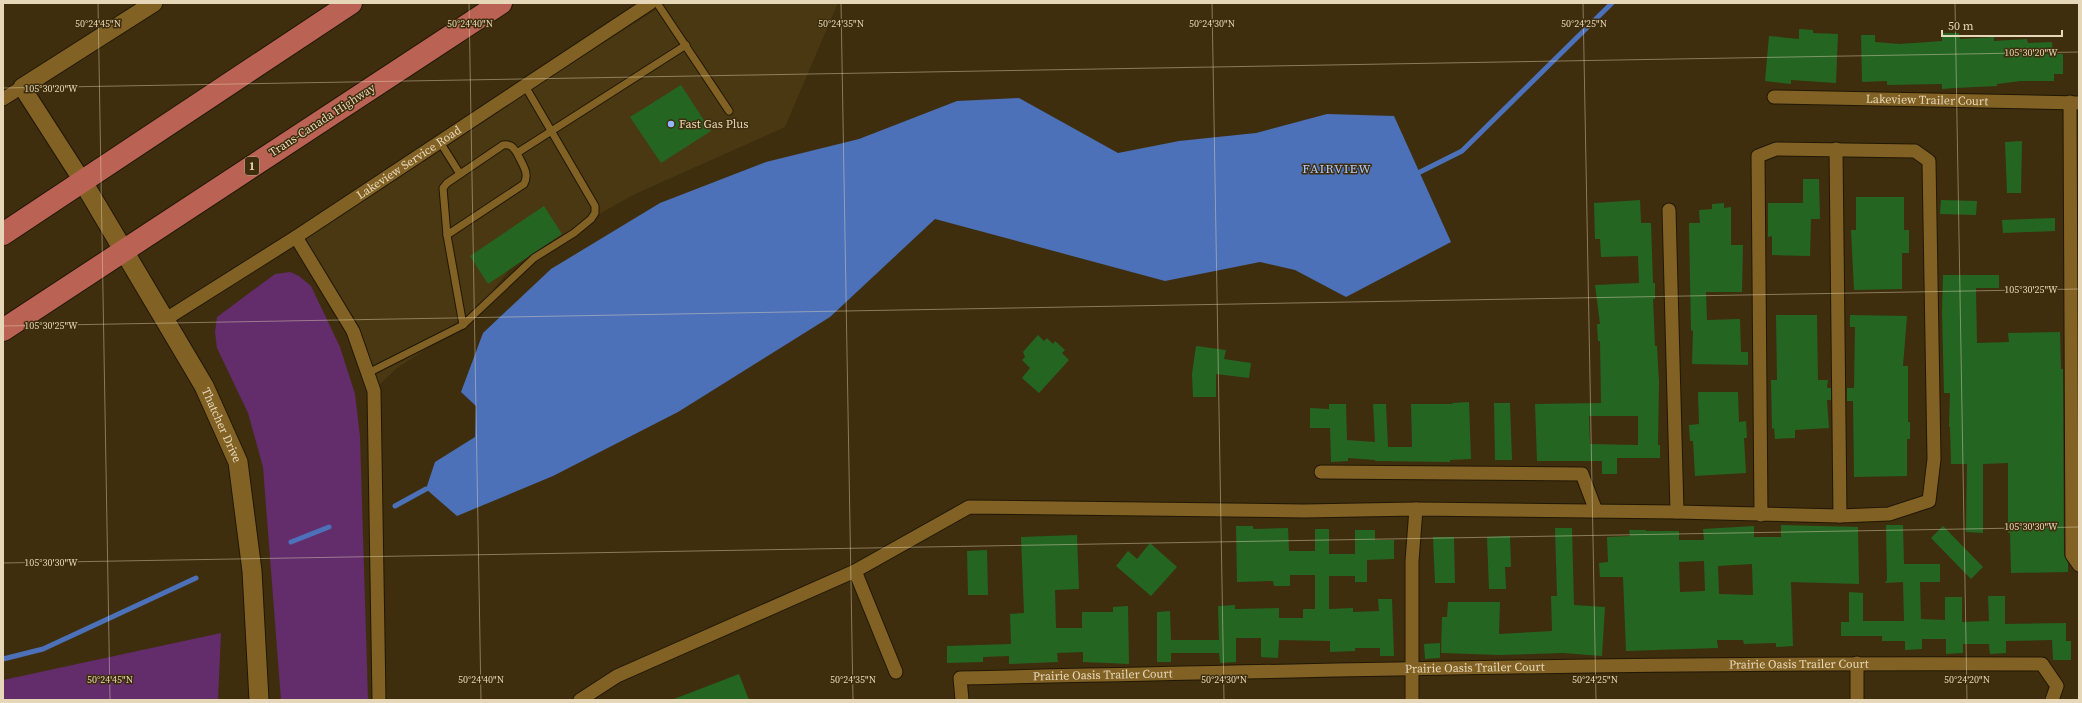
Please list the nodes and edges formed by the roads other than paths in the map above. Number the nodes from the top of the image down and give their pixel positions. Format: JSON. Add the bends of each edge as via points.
{"nodes":[{"id":1,"x":154,"y":3,"type":"edge"},
{"id":2,"x":351,"y":3,"type":"edge"},
{"id":3,"x":501,"y":3,"type":"edge"},
{"id":4,"x":650,"y":3,"type":"edge"},
{"id":5,"x":657,"y":3,"type":"edge"},
{"id":6,"x":686,"y":46,"type":"junction"},
{"id":7,"x":525,"y":86,"type":"junction"},
{"id":8,"x":22,"y":87,"type":"junction"},
{"id":9,"x":1774,"y":97,"type":"dead end"},
{"id":10,"x":3,"y":99,"type":"edge"},
{"id":11,"x":2074,"y":102,"type":"edge"},
{"id":12,"x":729,"y":111,"type":"dead end"},
{"id":13,"x":551,"y":132,"type":"junction"},
{"id":14,"x":440,"y":142,"type":"junction"},
{"id":15,"x":1836,"y":149,"type":"junction"},
{"id":16,"x":517,"y":153,"type":"junction"},
{"id":17,"x":460,"y":174,"type":"junction"},
{"id":18,"x":83,"y":182,"type":"junction"},
{"id":19,"x":1669,"y":210,"type":"dead end"},
{"id":20,"x":3,"y":234,"type":"edge"},
{"id":21,"x":447,"y":234,"type":"junction"},
{"id":22,"x":296,"y":237,"type":"junction"},
{"id":23,"x":124,"y":250,"type":"junction"},
{"id":24,"x":166,"y":319,"type":"junction"},
{"id":25,"x":464,"y":325,"type":"junction"},
{"id":26,"x":3,"y":330,"type":"edge"},
{"id":27,"x":368,"y":373,"type":"junction"},
{"id":28,"x":1321,"y":472,"type":"dead end"},
{"id":29,"x":1416,"y":509,"type":"junction"},
{"id":30,"x":1596,"y":511,"type":"junction"},
{"id":31,"x":1677,"y":512,"type":"junction"},
{"id":32,"x":1761,"y":515,"type":"junction"},
{"id":33,"x":1840,"y":516,"type":"junction"},
{"id":34,"x":2079,"y":565,"type":"edge"},
{"id":35,"x":856,"y":571,"type":"junction"},
{"id":36,"x":1857,"y":663,"type":"junction"},
{"id":37,"x":1412,"y":668,"type":"junction"},
{"id":38,"x":896,"y":672,"type":"dead end"},
{"id":39,"x":259,"y":700,"type":"edge"},
{"id":40,"x":379,"y":700,"type":"edge"},
{"id":41,"x":580,"y":700,"type":"edge"},
{"id":42,"x":962,"y":700,"type":"edge"},
{"id":43,"x":1412,"y":700,"type":"edge"},
{"id":44,"x":1857,"y":700,"type":"edge"},
{"id":45,"x":2052,"y":700,"type":"edge"}],
"edges":[{"from":1,"to":8,"type":"street"},
{"from":2,"to":18,"type":"highway"},
{"from":3,"to":23,"type":"highway","name":"Trans-Canada Highway","number":"1"},
{"from":4,"to":7,"type":"street","name":"Lakeview Service Road"},
{"from":5,"to":6,"type":"lane"},
{"from":6,"to":12,"type":"lane"},
{"from":6,"to":13,"type":"lane"},
{"from":7,"to":13,"type":"lane"},
{"from":7,"to":14,"type":"street","name":"Lakeview Service Road"},
{"from":8,"to":10,"type":"street"},
{"from":8,"to":18,"type":"street"},
{"from":9,"to":11,"type":"street","name":"Lakeview Trailer Court"},
{"from":11,"to":34,"type":"street","via":[[2072,555]]},
{"from":13,"to":16,"type":"lane"},
{"from":13,"to":25,"type":"lane","via":[[595,206],[596,213],[574,234],[534,258]]},
{"from":14,"to":17,"type":"lane"},
{"from":14,"to":22,"type":"street","name":"Lakeview Service Road"},
{"from":15,"to":32,"type":"street","via":[[1776,150],[1758,156]]},
{"from":15,"to":33,"type":"street"},
{"from":15,"to":33,"type":"street","via":[[1915,151],[1929,161],[1934,458],[1929,501],[1889,514]]},
{"from":16,"to":17,"type":"lane","via":[[513,146],[503,145]]},
{"from":16,"to":21,"type":"lane","via":[[527,173],[524,184]]},
{"from":17,"to":21,"type":"lane","via":[[443,188]]},
{"from":18,"to":20,"type":"highway"},
{"from":18,"to":23,"type":"main road","name":"Thatcher Drive"},
{"from":19,"to":31,"type":"street"},
{"from":21,"to":25,"type":"lane"},
{"from":22,"to":24,"type":"street","name":"Lakeview Service Road"},
{"from":22,"to":27,"type":"street","via":[[353,332]]},
{"from":23,"to":24,"type":"main road","name":"Thatcher Drive"},
{"from":23,"to":26,"type":"highway","name":"Trans-Canada Highway","number":"1"},
{"from":24,"to":39,"type":"main road","name":"Thatcher Drive","via":[[204,386],[238,462],[252,571]]},
{"from":25,"to":27,"type":"lane"},
{"from":27,"to":40,"type":"street","via":[[374,391]]},
{"from":28,"to":30,"type":"street","via":[[1582,474]]},
{"from":29,"to":30,"type":"street"},
{"from":29,"to":35,"type":"street","via":[[1304,511],[968,507]]},
{"from":29,"to":37,"type":"street","via":[[1412,561]]},
{"from":30,"to":31,"type":"street"},
{"from":31,"to":32,"type":"street"},
{"from":32,"to":33,"type":"street"},
{"from":35,"to":38,"type":"street"},
{"from":35,"to":41,"type":"street","via":[[617,676]]},
{"from":36,"to":37,"type":"street","name":"Prairie Oasis Trailer Court"},
{"from":36,"to":44,"type":"street"},
{"from":36,"to":45,"type":"street","name":"Prairie Oasis Trailer Court","via":[[2042,664],[2057,686]]},
{"from":37,"to":42,"type":"street","name":"Prairie Oasis Trailer Court","via":[[960,678]]},
{"from":37,"to":43,"type":"street"}]}
